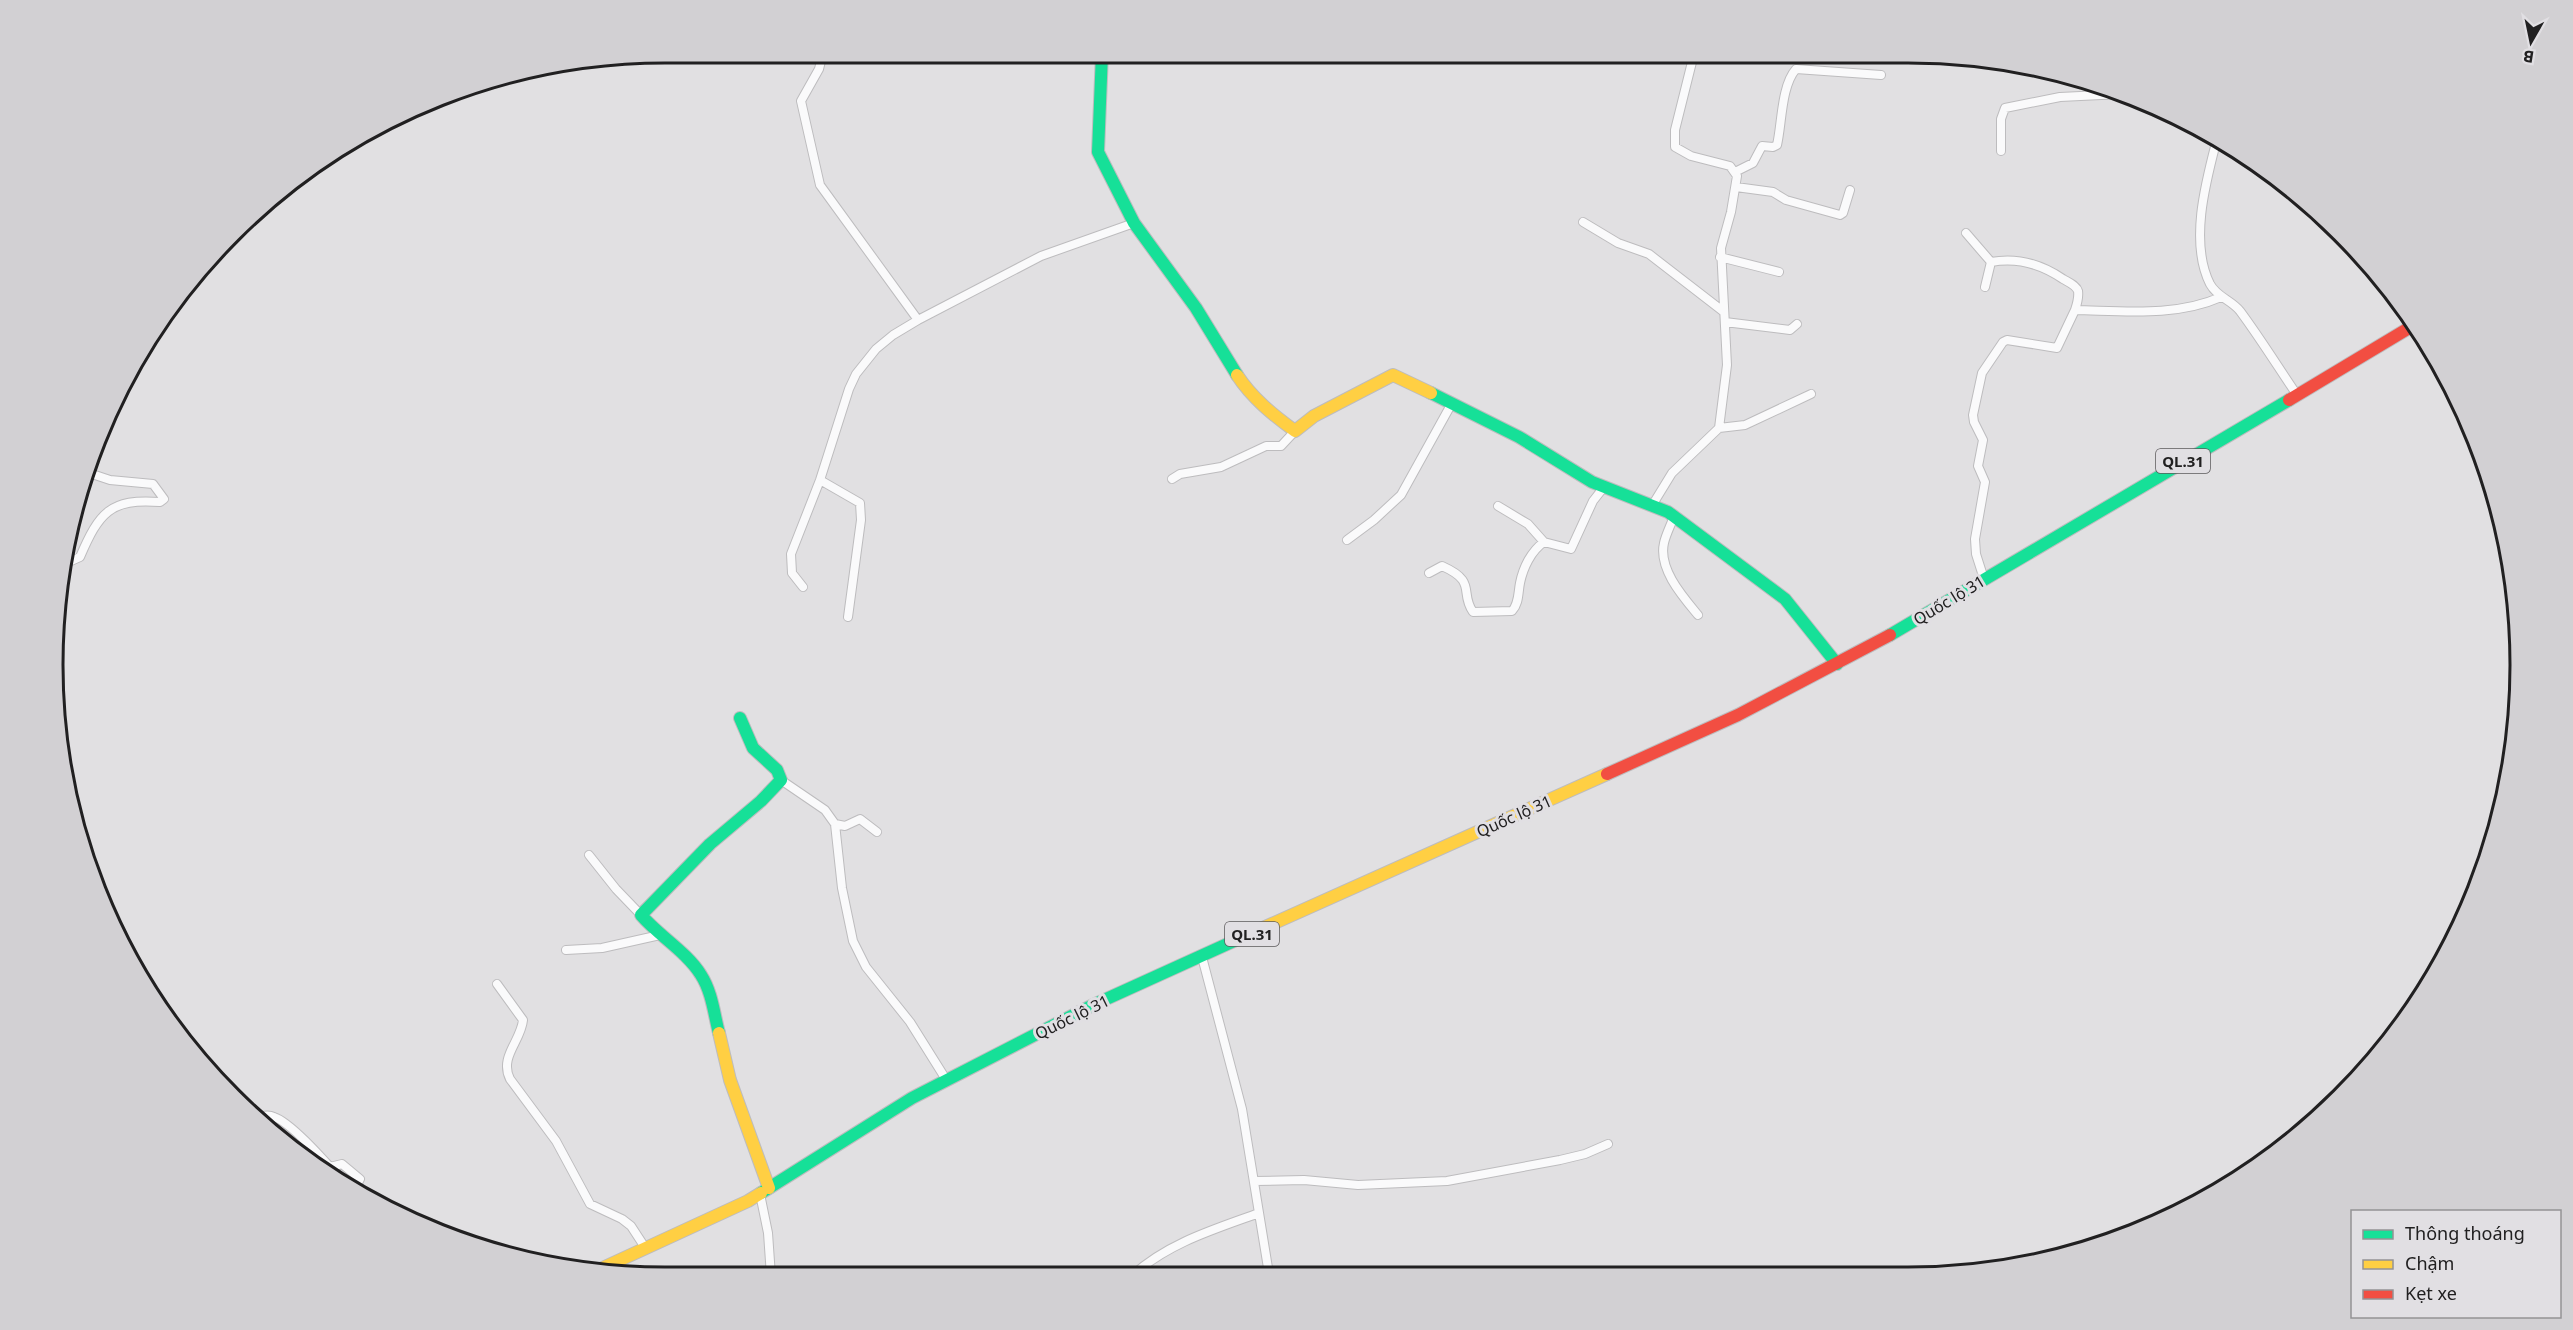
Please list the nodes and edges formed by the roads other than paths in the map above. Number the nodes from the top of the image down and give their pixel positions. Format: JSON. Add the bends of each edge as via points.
{"nodes":[{"id":1,"x":820,"y":63,"type":"edge"},
{"id":2,"x":1101,"y":63,"type":"edge"},
{"id":3,"x":1692,"y":63,"type":"edge"},
{"id":4,"x":1881,"y":75,"type":"dead end"},
{"id":5,"x":2102,"y":95,"type":"edge"},
{"id":6,"x":2215,"y":148,"type":"edge"},
{"id":7,"x":2001,"y":150,"type":"dead end"},
{"id":8,"x":1736,"y":172,"type":"junction"},
{"id":9,"x":1736,"y":187,"type":"junction"},
{"id":10,"x":1850,"y":190,"type":"dead end"},
{"id":11,"x":1583,"y":222,"type":"dead end"},
{"id":12,"x":1134,"y":223,"type":"junction"},
{"id":13,"x":1966,"y":233,"type":"dead end"},
{"id":14,"x":1720,"y":257,"type":"junction"},
{"id":15,"x":1991,"y":262,"type":"junction"},
{"id":16,"x":1779,"y":272,"type":"dead end"},
{"id":17,"x":1985,"y":287,"type":"dead end"},
{"id":18,"x":2221,"y":297,"type":"junction"},
{"id":19,"x":2076,"y":310,"type":"junction"},
{"id":20,"x":1724,"y":312,"type":"junction"},
{"id":21,"x":918,"y":320,"type":"junction"},
{"id":22,"x":1725,"y":322,"type":"junction"},
{"id":23,"x":1797,"y":324,"type":"dead end"},
{"id":24,"x":2407,"y":329,"type":"edge"},
{"id":25,"x":1811,"y":394,"type":"dead end"},
{"id":26,"x":2296,"y":395,"type":"junction"},
{"id":27,"x":1452,"y":403,"type":"junction"},
{"id":28,"x":1719,"y":428,"type":"junction"},
{"id":29,"x":1295,"y":431,"type":"junction"},
{"id":30,"x":94,"y":475,"type":"edge"},
{"id":31,"x":1172,"y":479,"type":"dead end"},
{"id":32,"x":820,"y":480,"type":"junction"},
{"id":33,"x":1604,"y":487,"type":"junction"},
{"id":34,"x":1653,"y":504,"type":"junction"},
{"id":35,"x":1498,"y":506,"type":"dead end"},
{"id":36,"x":1674,"y":516,"type":"junction"},
{"id":37,"x":1347,"y":540,"type":"dead end"},
{"id":38,"x":1544,"y":542,"type":"junction"},
{"id":39,"x":73,"y":560,"type":"edge"},
{"id":40,"x":1429,"y":573,"type":"dead end"},
{"id":41,"x":1984,"y":579,"type":"junction"},
{"id":42,"x":802,"y":587,"type":"dead end"},
{"id":43,"x":1698,"y":615,"type":"dead end"},
{"id":44,"x":848,"y":617,"type":"dead end"},
{"id":45,"x":1837,"y":664,"type":"junction"},
{"id":46,"x":740,"y":718,"type":"dead end"},
{"id":47,"x":781,"y":780,"type":"junction"},
{"id":48,"x":835,"y":825,"type":"junction"},
{"id":49,"x":877,"y":832,"type":"dead end"},
{"id":50,"x":589,"y":855,"type":"dead end"},
{"id":51,"x":641,"y":915,"type":"junction"},
{"id":52,"x":660,"y":935,"type":"junction"},
{"id":53,"x":566,"y":950,"type":"dead end"},
{"id":54,"x":1202,"y":957,"type":"junction"},
{"id":55,"x":497,"y":984,"type":"dead end"},
{"id":56,"x":947,"y":1081,"type":"junction"},
{"id":57,"x":265,"y":1116,"type":"edge"},
{"id":58,"x":1608,"y":1144,"type":"dead end"},
{"id":59,"x":322,"y":1160,"type":"edge"},
{"id":60,"x":332,"y":1167,"type":"edge"},
{"id":61,"x":1254,"y":1180,"type":"junction"},
{"id":62,"x":360,"y":1183,"type":"edge"},
{"id":63,"x":764,"y":1191,"type":"junction"},
{"id":64,"x":1259,"y":1213,"type":"junction"},
{"id":65,"x":646,"y":1249,"type":"junction"},
{"id":66,"x":611,"y":1264,"type":"edge"},
{"id":67,"x":770,"y":1267,"type":"edge"},
{"id":68,"x":1142,"y":1267,"type":"edge"},
{"id":69,"x":1268,"y":1267,"type":"edge"}],
"edges":[{"from":1,"to":21,"type":"street","via":[[801,102],[820,184]]},
{"from":2,"to":12,"type":"main road","via":[[1097,143]]},
{"from":3,"to":8,"type":"street","via":[[1675,147],[1691,156],[1730,166]]},
{"from":4,"to":8,"type":"street","via":[[1796,69],[1785,99],[1777,145],[1762,146],[1753,163]]},
{"from":5,"to":7,"type":"street","via":[[2060,97],[2005,108]]},
{"from":6,"to":18,"type":"street","via":[[2203,198],[2201,240],[2208,278]]},
{"from":8,"to":9,"type":"street"},
{"from":9,"to":10,"type":"street","via":[[1773,192],[1786,200],[1840,215]]},
{"from":9,"to":14,"type":"street"},
{"from":11,"to":20,"type":"street","via":[[1618,243],[1649,254]]},
{"from":12,"to":21,"type":"street","via":[[1041,256]]},
{"from":12,"to":29,"type":"main road","via":[[1196,308],[1245,386],[1271,414]]},
{"from":13,"to":15,"type":"street"},
{"from":14,"to":16,"type":"street"},
{"from":14,"to":20,"type":"street"},
{"from":15,"to":17,"type":"street"},
{"from":15,"to":19,"type":"street","via":[[2046,267],[2075,287]]},
{"from":18,"to":19,"type":"street","via":[[2201,306],[2174,310]]},
{"from":18,"to":26,"type":"street","via":[[2241,313]]},
{"from":19,"to":41,"type":"street","via":[[2057,348],[2005,340],[1982,374],[1973,415],[1983,440],[1978,466],[1985,482],[1975,539]]},
{"from":20,"to":22,"type":"street"},
{"from":21,"to":32,"type":"street","via":[[883,342],[856,374]]},
{"from":22,"to":23,"type":"street","via":[[1790,330]]},
{"from":22,"to":28,"type":"street","via":[[1727,365]]},
{"from":24,"to":26,"type":"main road","name":"Quốc lộ 31","number":"QL.31"},
{"from":25,"to":28,"type":"street","via":[[1745,425]]},
{"from":26,"to":41,"type":"main road","name":"Quốc lộ 31","number":"QL.31"},
{"from":27,"to":29,"type":"main road","via":[[1393,375],[1327,409]]},
{"from":27,"to":33,"type":"main road","via":[[1520,437]]},
{"from":27,"to":37,"type":"street","via":[[1401,495]]},
{"from":28,"to":34,"type":"street","via":[[1672,473]]},
{"from":29,"to":31,"type":"street","via":[[1281,446],[1266,446],[1221,467]]},
{"from":30,"to":39,"type":"street","via":[[153,484],[164,499],[131,501],[109,510],[80,557]]},
{"from":32,"to":42,"type":"street","via":[[790,561],[792,573]]},
{"from":32,"to":44,"type":"street","via":[[860,503]]},
{"from":33,"to":34,"type":"main road"},
{"from":33,"to":38,"type":"street","via":[[1570,549]]},
{"from":34,"to":36,"type":"main road"},
{"from":35,"to":38,"type":"street","via":[[1528,524]]},
{"from":36,"to":43,"type":"street","via":[[1664,543],[1664,559],[1672,578]]},
{"from":36,"to":45,"type":"main road","via":[[1785,599]]},
{"from":38,"to":40,"type":"street","via":[[1532,552],[1512,611],[1473,612],[1468,589],[1458,574],[1442,566]]},
{"from":41,"to":45,"type":"main road","name":"Quốc lộ 31","number":"QL.31"},
{"from":45,"to":54,"type":"main road","name":"Quốc lộ 31","number":"QL.31","via":[[1738,715]]},
{"from":46,"to":47,"type":"main road","via":[[753,748],[777,770]]},
{"from":47,"to":48,"type":"street","via":[[825,810]]},
{"from":47,"to":51,"type":"main road","via":[[710,844]]},
{"from":48,"to":49,"type":"street","via":[[845,826],[860,819]]},
{"from":48,"to":56,"type":"street","via":[[853,941],[866,967],[910,1022]]},
{"from":50,"to":51,"type":"street"},
{"from":51,"to":52,"type":"main road"},
{"from":52,"to":53,"type":"street","via":[[602,948]]},
{"from":52,"to":63,"type":"main road","via":[[693,964],[709,993],[730,1080]]},
{"from":54,"to":56,"type":"main road","name":"Quốc lộ 31","number":"QL.31","via":[[1093,1005]]},
{"from":54,"to":61,"type":"street","via":[[1242,1109]]},
{"from":55,"to":65,"type":"street","via":[[523,1020],[507,1064],[510,1079],[556,1141],[590,1204],[631,1226]]},
{"from":56,"to":63,"type":"main road","name":"Quốc lộ 31","number":"QL.31","via":[[912,1098]]},
{"from":57,"to":59,"type":"street","via":[[277,1117]]},
{"from":58,"to":61,"type":"street","via":[[1560,1160],[1448,1181],[1359,1185]]},
{"from":60,"to":62,"type":"street","via":[[342,1164],[357,1175]]},
{"from":61,"to":64,"type":"street"},
{"from":63,"to":65,"type":"main road","name":"Quốc lộ 31","number":"QL.31"},
{"from":63,"to":67,"type":"street"},
{"from":64,"to":68,"type":"street","via":[[1165,1251]]},
{"from":64,"to":69,"type":"street"},
{"from":65,"to":66,"type":"main road","name":"Quốc lộ 31","number":"QL.31"}]}
